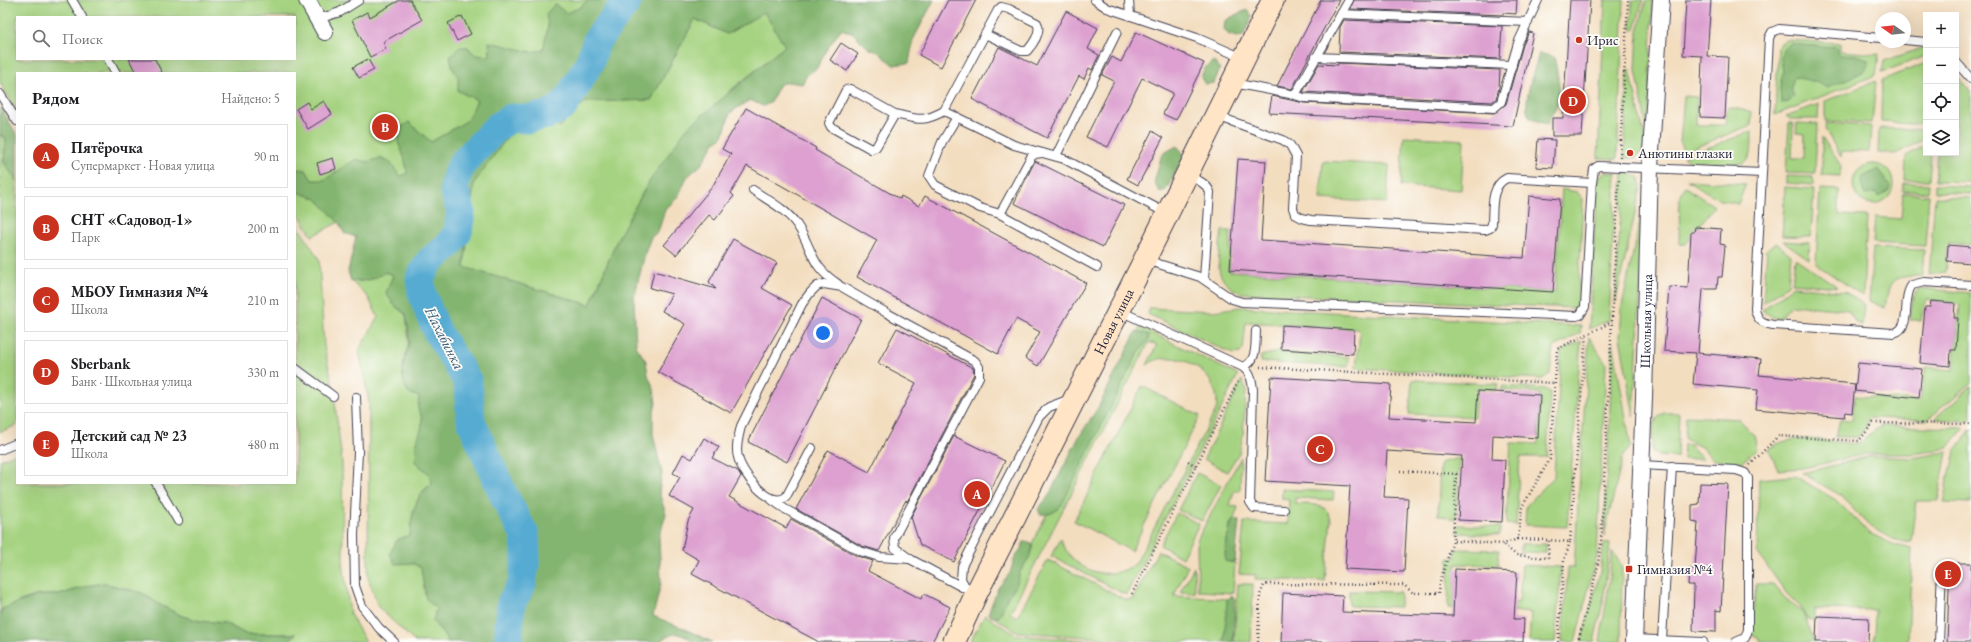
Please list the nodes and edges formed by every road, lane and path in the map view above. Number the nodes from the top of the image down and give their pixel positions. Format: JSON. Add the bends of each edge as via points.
{"nodes":[{"id":1,"x":72,"y":0,"type":"edge"},
{"id":2,"x":307,"y":0,"type":"edge"},
{"id":3,"x":359,"y":0,"type":"edge"},
{"id":4,"x":1095,"y":0,"type":"edge"},
{"id":5,"x":1129,"y":0,"type":"edge"},
{"id":6,"x":1273,"y":0,"type":"edge"},
{"id":7,"x":1349,"y":0,"type":"edge"},
{"id":8,"x":1538,"y":0,"type":"edge"},
{"id":9,"x":1628,"y":0,"type":"edge"},
{"id":10,"x":1660,"y":0,"type":"edge"},
{"id":11,"x":1341,"y":14,"type":"junction"},
{"id":12,"x":81,"y":16,"type":"edge"},
{"id":13,"x":1130,"y":16,"type":"junction"},
{"id":14,"x":1528,"y":22,"type":"junction"},
{"id":15,"x":321,"y":26,"type":"joint"},
{"id":16,"x":1117,"y":32,"type":"dead end"},
{"id":17,"x":985,"y":34,"type":"junction"},
{"id":18,"x":1875,"y":37,"type":"edge"},
{"id":19,"x":1911,"y":41,"type":"edge"},
{"id":20,"x":1923,"y":42,"type":"edge"},
{"id":21,"x":1316,"y":57,"type":"junction"},
{"id":22,"x":1244,"y":58,"type":"junction"},
{"id":23,"x":109,"y":60,"type":"edge"},
{"id":24,"x":1512,"y":65,"type":"junction"},
{"id":25,"x":1959,"y":65,"type":"edge"},
{"id":26,"x":115,"y":72,"type":"edge"},
{"id":27,"x":1971,"y":79,"type":"edge"},
{"id":28,"x":1232,"y":83,"type":"junction"},
{"id":29,"x":0,"y":94,"type":"edge"},
{"id":30,"x":1295,"y":95,"type":"junction"},
{"id":31,"x":944,"y":111,"type":"junction"},
{"id":32,"x":895,"y":114,"type":"junction"},
{"id":33,"x":1217,"y":116,"type":"junction"},
{"id":34,"x":957,"y":117,"type":"junction"},
{"id":35,"x":16,"y":119,"type":"edge"},
{"id":36,"x":1044,"y":153,"type":"junction"},
{"id":37,"x":1056,"y":156,"type":"junction"},
{"id":38,"x":1620,"y":165,"type":"junction"},
{"id":39,"x":1650,"y":167,"type":"junction"},
{"id":40,"x":1762,"y":173,"type":"junction"},
{"id":41,"x":1186,"y":175,"type":"junction"},
{"id":42,"x":1592,"y":183,"type":"junction"},
{"id":43,"x":753,"y":190,"type":"dead end"},
{"id":44,"x":1000,"y":214,"type":"junction"},
{"id":45,"x":1167,"y":214,"type":"junction"},
{"id":46,"x":1145,"y":259,"type":"junction"},
{"id":47,"x":1097,"y":267,"type":"dead end"},
{"id":48,"x":1204,"y":279,"type":"junction"},
{"id":49,"x":1971,"y":285,"type":"edge"},
{"id":50,"x":842,"y":287,"type":"junction"},
{"id":51,"x":1119,"y":311,"type":"junction"},
{"id":52,"x":1612,"y":322,"type":"junction"},
{"id":53,"x":1256,"y":330,"type":"dead end"},
{"id":54,"x":1586,"y":334,"type":"junction"},
{"id":55,"x":1243,"y":367,"type":"junction"},
{"id":56,"x":296,"y":369,"type":"edge"},
{"id":57,"x":1555,"y":384,"type":"junction"},
{"id":58,"x":333,"y":396,"type":"dead end"},
{"id":59,"x":356,"y":397,"type":"dead end"},
{"id":60,"x":1971,"y":424,"type":"edge"},
{"id":61,"x":16,"y":443,"type":"edge"},
{"id":62,"x":812,"y":448,"type":"dead end"},
{"id":63,"x":0,"y":450,"type":"edge"},
{"id":64,"x":1188,"y":461,"type":"dead end"},
{"id":65,"x":1641,"y":465,"type":"junction"},
{"id":66,"x":1196,"y":466,"type":"junction"},
{"id":67,"x":1672,"y":466,"type":"junction"},
{"id":68,"x":1400,"y":471,"type":"dead end"},
{"id":69,"x":1743,"y":472,"type":"junction"},
{"id":70,"x":157,"y":484,"type":"edge"},
{"id":71,"x":772,"y":499,"type":"junction"},
{"id":72,"x":1284,"y":510,"type":"dead end"},
{"id":73,"x":178,"y":521,"type":"dead end"},
{"id":74,"x":1518,"y":539,"type":"junction"},
{"id":75,"x":1549,"y":540,"type":"junction"},
{"id":76,"x":1453,"y":541,"type":"junction"},
{"id":77,"x":1570,"y":542,"type":"junction"},
{"id":78,"x":1503,"y":544,"type":"junction"},
{"id":79,"x":910,"y":559,"type":"junction"},
{"id":80,"x":1942,"y":568,"type":"dead end"},
{"id":81,"x":972,"y":592,"type":"junction"},
{"id":82,"x":1132,"y":594,"type":"dead end"},
{"id":83,"x":1662,"y":640,"type":"junction"},
{"id":84,"x":1634,"y":641,"type":"edge"},
{"id":85,"x":394,"y":642,"type":"edge"},
{"id":86,"x":954,"y":642,"type":"edge"},
{"id":87,"x":1258,"y":642,"type":"edge"},
{"id":88,"x":1558,"y":642,"type":"edge"},
{"id":89,"x":1578,"y":642,"type":"edge"},
{"id":90,"x":1703,"y":642,"type":"edge"},
{"id":91,"x":1736,"y":642,"type":"edge"},
{"id":92,"x":1939,"y":642,"type":"edge"}],
"edges":[{"from":1,"to":12,"type":"lane"},
{"from":2,"to":15,"type":"street"},
{"from":3,"to":15,"type":"lane"},
{"from":4,"to":13,"type":"lane","via":[[1107,8]]},
{"from":5,"to":13,"type":"lane"},
{"from":6,"to":22,"type":"street","name":"Новая улица"},
{"from":7,"to":11,"type":"lane"},
{"from":8,"to":14,"type":"lane"},
{"from":9,"to":38,"type":"path"},
{"from":10,"to":39,"type":"street","name":"Школьная улица"},
{"from":11,"to":14,"type":"lane"},
{"from":11,"to":21,"type":"lane"},
{"from":13,"to":22,"type":"lane","via":[[1197,38]]},
{"from":14,"to":24,"type":"lane","via":[[1518,43]]},
{"from":16,"to":37,"type":"lane"},
{"from":17,"to":17,"type":"lane","via":[[1001,7],[1037,23],[1039,27],[1031,46],[1027,51],[1021,52]]},
{"from":17,"to":31,"type":"lane"},
{"from":18,"to":40,"type":"lane","via":[[1779,29],[1772,32],[1768,44]]},
{"from":19,"to":20,"type":"lane"},
{"from":21,"to":24,"type":"lane"},
{"from":21,"to":30,"type":"lane"},
{"from":22,"to":28,"type":"street","name":"Новая улица"},
{"from":23,"to":26,"type":"lane"},
{"from":24,"to":30,"type":"lane","via":[[1501,102],[1494,108],[1304,98]]},
{"from":25,"to":27,"type":"lane"},
{"from":28,"to":30,"type":"lane"},
{"from":28,"to":33,"type":"street","name":"Новая улица"},
{"from":29,"to":35,"type":"lane"},
{"from":31,"to":32,"type":"lane","via":[[921,120]]},
{"from":31,"to":34,"type":"lane"},
{"from":32,"to":32,"type":"lane","via":[[876,147],[871,150],[831,127],[829,123],[846,90],[850,88]]},
{"from":33,"to":41,"type":"street","name":"Новая улица"},
{"from":33,"to":42,"type":"lane","via":[[1290,144],[1296,156],[1293,208],[1295,214],[1311,220],[1485,230],[1492,224],[1494,190],[1501,180],[1507,178]]},
{"from":34,"to":36,"type":"lane","via":[[1014,144]]},
{"from":34,"to":44,"type":"lane","via":[[942,142],[929,176],[935,185],[980,208]]},
{"from":36,"to":37,"type":"lane"},
{"from":36,"to":44,"type":"lane","via":[[1031,157]]},
{"from":37,"to":45,"type":"lane"},
{"from":38,"to":39,"type":"lane"},
{"from":38,"to":42,"type":"lane","via":[[1598,166],[1594,169]]},
{"from":38,"to":52,"type":"path"},
{"from":39,"to":40,"type":"lane"},
{"from":39,"to":65,"type":"street","name":"Школьная улица"},
{"from":40,"to":49,"type":"lane","via":[[1755,309],[1756,315],[1765,324],[1900,332],[1904,327],[1906,296],[1912,285],[1924,282]]},
{"from":41,"to":45,"type":"street","name":"Новая улица"},
{"from":41,"to":48,"type":"lane","via":[[1208,187],[1210,192]]},
{"from":42,"to":48,"type":"lane","via":[[1585,307],[1580,315],[1576,316],[1242,302]]},
{"from":43,"to":50,"type":"lane","via":[[788,213],[818,267],[826,277]]},
{"from":44,"to":47,"type":"lane"},
{"from":45,"to":46,"type":"street","name":"Новая улица"},
{"from":46,"to":48,"type":"lane"},
{"from":46,"to":51,"type":"street","name":"Новая улица"},
{"from":50,"to":71,"type":"lane","via":[[824,284],[817,286],[802,304],[741,426],[737,456],[758,488]]},
{"from":50,"to":79,"type":"lane","via":[[975,361],[979,367],[979,377],[894,538],[895,548]]},
{"from":51,"to":55,"type":"lane"},
{"from":51,"to":81,"type":"street","name":"Новая улица"},
{"from":52,"to":54,"type":"path"},
{"from":52,"to":89,"type":"path","via":[[1599,557]]},
{"from":53,"to":55,"type":"lane","via":[[1254,355],[1249,364]]},
{"from":54,"to":57,"type":"path","via":[[1557,349]]},
{"from":54,"to":77,"type":"path"},
{"from":55,"to":57,"type":"path"},
{"from":55,"to":66,"type":"path","via":[[1240,379]]},
{"from":55,"to":72,"type":"lane","via":[[1249,372],[1253,390],[1250,502],[1254,508]]},
{"from":56,"to":58,"type":"lane"},
{"from":57,"to":74,"type":"path","via":[[1550,459],[1522,507]]},
{"from":59,"to":85,"type":"lane","via":[[358,452],[354,534],[355,586],[362,606]]},
{"from":60,"to":69,"type":"path","via":[[1873,423],[1859,441],[1778,436]]},
{"from":61,"to":63,"type":"lane"},
{"from":62,"to":71,"type":"lane","via":[[786,497],[783,500]]},
{"from":64,"to":66,"type":"path"},
{"from":65,"to":67,"type":"lane"},
{"from":65,"to":84,"type":"street","name":"Школьная улица"},
{"from":66,"to":82,"type":"path"},
{"from":67,"to":69,"type":"lane"},
{"from":67,"to":83,"type":"lane"},
{"from":68,"to":76,"type":"path","via":[[1456,474]]},
{"from":69,"to":91,"type":"lane","via":[[1750,484],[1748,630],[1745,638]]},
{"from":70,"to":73,"type":"lane"},
{"from":71,"to":79,"type":"lane","via":[[785,510],[860,551],[879,557]]},
{"from":74,"to":75,"type":"path"},
{"from":74,"to":78,"type":"path"},
{"from":75,"to":77,"type":"path"},
{"from":75,"to":78,"type":"path","via":[[1548,558],[1516,555]]},
{"from":76,"to":78,"type":"path"},
{"from":76,"to":87,"type":"path","via":[[1440,582],[1439,594],[1412,592],[1404,585],[1264,585],[1260,595]]},
{"from":77,"to":88,"type":"path","via":[[1564,560]]},
{"from":79,"to":81,"type":"lane"},
{"from":80,"to":92,"type":"lane"},
{"from":81,"to":86,"type":"street","name":"Новая улица"},
{"from":83,"to":84,"type":"lane"},
{"from":83,"to":90,"type":"lane"}]}
